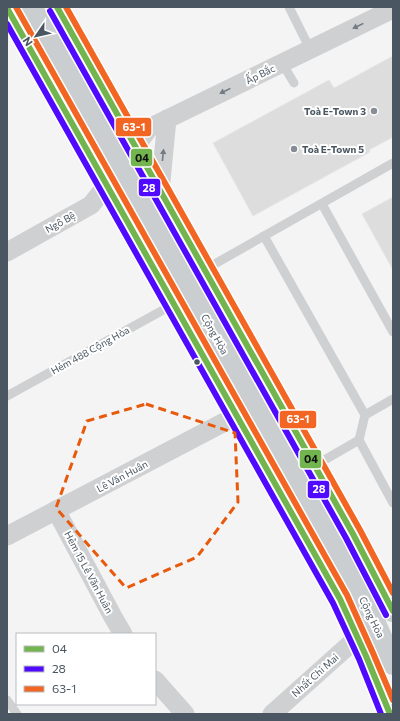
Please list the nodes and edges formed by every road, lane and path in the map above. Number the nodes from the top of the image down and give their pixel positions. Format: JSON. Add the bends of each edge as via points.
{"nodes":[{"id":1,"x":30,"y":7,"type":"edge"},
{"id":2,"x":57,"y":7,"type":"edge"},
{"id":3,"x":289,"y":7,"type":"edge"},
{"id":4,"x":7,"y":8,"type":"edge"},
{"id":5,"x":393,"y":9,"type":"edge"},
{"id":6,"x":310,"y":49,"type":"junction"},
{"id":7,"x":282,"y":63,"type":"junction"},
{"id":8,"x":294,"y":83,"type":"dead end"},
{"id":9,"x":167,"y":119,"type":"junction"},
{"id":10,"x":135,"y":147,"type":"junction"},
{"id":11,"x":393,"y":164,"type":"edge"},
{"id":12,"x":120,"y":166,"type":"junction"},
{"id":13,"x":107,"y":184,"type":"junction"},
{"id":14,"x":160,"y":191,"type":"junction"},
{"id":15,"x":322,"y":204,"type":"junction"},
{"id":16,"x":264,"y":236,"type":"junction"},
{"id":17,"x":7,"y":252,"type":"edge"},
{"id":18,"x":204,"y":270,"type":"junction"},
{"id":19,"x":174,"y":304,"type":"junction"},
{"id":20,"x":393,"y":332,"type":"edge"},
{"id":21,"x":7,"y":396,"type":"edge"},
{"id":22,"x":393,"y":399,"type":"edge"},
{"id":23,"x":365,"y":415,"type":"junction"},
{"id":24,"x":236,"y":416,"type":"junction"},
{"id":25,"x":359,"y":440,"type":"junction"},
{"id":26,"x":314,"y":466,"type":"junction"},
{"id":27,"x":393,"y":503,"type":"edge"},
{"id":28,"x":56,"y":510,"type":"junction"},
{"id":29,"x":7,"y":536,"type":"edge"},
{"id":30,"x":391,"y":604,"type":"edge"},
{"id":31,"x":122,"y":633,"type":"edge"},
{"id":32,"x":358,"y":637,"type":"junction"},
{"id":33,"x":393,"y":664,"type":"edge"},
{"id":34,"x":156,"y":681,"type":"edge"},
{"id":35,"x":7,"y":700,"type":"edge"},
{"id":36,"x":17,"y":714,"type":"edge"},
{"id":37,"x":185,"y":714,"type":"edge"},
{"id":38,"x":272,"y":714,"type":"edge"},
{"id":39,"x":390,"y":714,"type":"edge"}],
"edges":[{"from":1,"to":12,"type":"main road","name":"Cộng Hòa"},
{"from":2,"to":10,"type":"main road"},
{"from":3,"to":6,"type":"lane"},
{"from":4,"to":13,"type":"main road","name":"Cộng Hòa"},
{"from":5,"to":6,"type":"street","name":"Ấp Bắc","one_way":true},
{"from":6,"to":7,"type":"street","name":"Ấp Bắc"},
{"from":7,"to":8,"type":"lane"},
{"from":7,"to":9,"type":"street","name":"Ấp Bắc","one_way":true},
{"from":9,"to":10,"type":"street","name":"Ấp Bắc","via":[[150,128]]},
{"from":14,"to":9,"type":"street","one_way":true},
{"from":10,"to":12,"type":"main road"},
{"from":10,"to":14,"type":"main road"},
{"from":11,"to":15,"type":"lane"},
{"from":12,"to":13,"type":"main road"},
{"from":12,"to":33,"type":"main road","name":"Cộng Hòa","via":[[354,582]]},
{"from":13,"to":17,"type":"street","name":"Ngô Bệ","via":[[91,205]]},
{"from":13,"to":19,"type":"main road","name":"Cộng Hòa"},
{"from":14,"to":18,"type":"main road"},
{"from":15,"to":16,"type":"lane"},
{"from":15,"to":20,"type":"lane"},
{"from":16,"to":18,"type":"lane"},
{"from":16,"to":23,"type":"lane"},
{"from":18,"to":26,"type":"main road"},
{"from":19,"to":21,"type":"lane","name":"Hẻm 488 Cộng Hòa"},
{"from":19,"to":24,"type":"main road","name":"Cộng Hòa"},
{"from":22,"to":23,"type":"lane"},
{"from":23,"to":25,"type":"lane"},
{"from":24,"to":28,"type":"street","name":"Lê Văn Huân"},
{"from":24,"to":32,"type":"main road","name":"Cộng Hòa","via":[[340,599]]},
{"from":25,"to":26,"type":"lane"},
{"from":25,"to":27,"type":"lane"},
{"from":26,"to":30,"type":"main road"},
{"from":28,"to":29,"type":"street","name":"Lê Văn Huân"},
{"from":28,"to":31,"type":"street","name":"Hẻm 15 Lê Văn Huân"},
{"from":32,"to":38,"type":"street","name":"Nhất Chi Mai"},
{"from":32,"to":39,"type":"main road","name":"Cộng Hòa"},
{"from":34,"to":37,"type":"street"},
{"from":35,"to":36,"type":"lane"}]}
